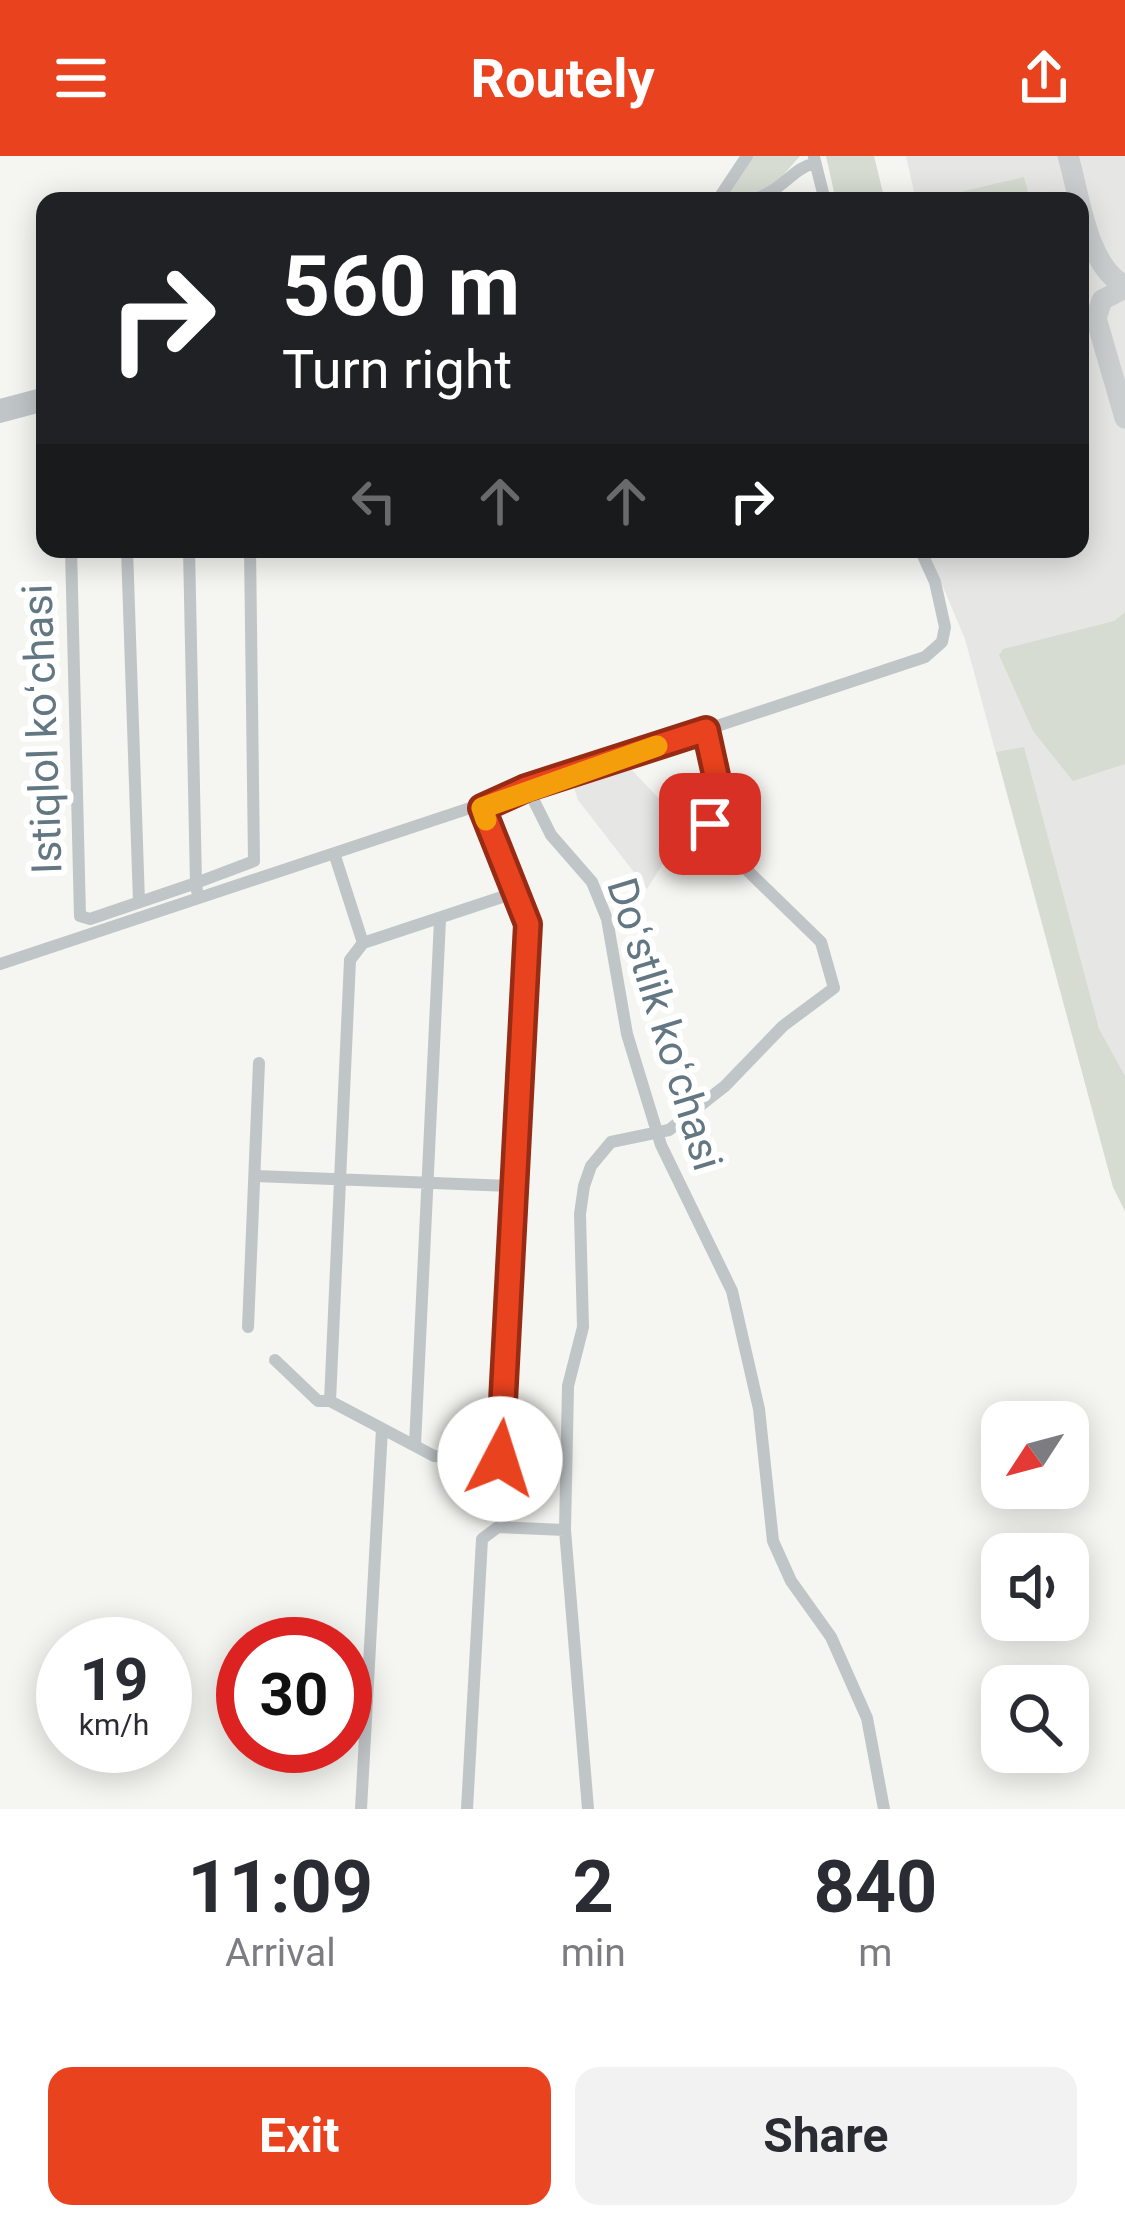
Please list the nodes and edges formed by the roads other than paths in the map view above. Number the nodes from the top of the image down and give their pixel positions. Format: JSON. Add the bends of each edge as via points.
{"nodes":[{"id":1,"x":747,"y":156,"type":"edge"},
{"id":2,"x":815,"y":159,"type":"edge"},
{"id":3,"x":723,"y":192,"type":"edge"},
{"id":4,"x":774,"y":192,"type":"edge"},
{"id":5,"x":823,"y":192,"type":"edge"},
{"id":6,"x":36,"y":395,"type":"edge"},
{"id":7,"x":0,"y":405,"type":"edge"},
{"id":8,"x":36,"y":407,"type":"edge"},
{"id":9,"x":0,"y":417,"type":"edge"},
{"id":10,"x":71,"y":558,"type":"edge"},
{"id":11,"x":127,"y":558,"type":"edge"},
{"id":12,"x":189,"y":558,"type":"edge"},
{"id":13,"x":250,"y":558,"type":"edge"},
{"id":14,"x":923,"y":558,"type":"edge"},
{"id":15,"x":706,"y":730,"type":"junction"},
{"id":16,"x":526,"y":788,"type":"junction"},
{"id":17,"x":482,"y":808,"type":"junction"},
{"id":18,"x":334,"y":856,"type":"junction"},
{"id":19,"x":197,"y":891,"type":"junction"},
{"id":20,"x":512,"y":893,"type":"junction"},
{"id":21,"x":139,"y":902,"type":"junction"},
{"id":22,"x":440,"y":920,"type":"junction"},
{"id":23,"x":363,"y":943,"type":"junction"},
{"id":24,"x":0,"y":964,"type":"edge"},
{"id":25,"x":259,"y":1064,"type":"dead end"},
{"id":26,"x":657,"y":1133,"type":"junction"},
{"id":27,"x":256,"y":1176,"type":"junction"},
{"id":28,"x":338,"y":1180,"type":"junction"},
{"id":29,"x":426,"y":1183,"type":"junction"},
{"id":30,"x":513,"y":1186,"type":"junction"},
{"id":31,"x":248,"y":1327,"type":"dead end"},
{"id":32,"x":274,"y":1360,"type":"dead end"},
{"id":33,"x":330,"y":1401,"type":"junction"},
{"id":34,"x":382,"y":1429,"type":"junction"},
{"id":35,"x":415,"y":1445,"type":"junction"},
{"id":36,"x":565,"y":1530,"type":"junction"},
{"id":37,"x":361,"y":1809,"type":"edge"},
{"id":38,"x":467,"y":1809,"type":"edge"},
{"id":39,"x":588,"y":1809,"type":"edge"},
{"id":40,"x":884,"y":1809,"type":"edge"}],
"edges":[{"from":1,"to":3,"type":"street"},
{"from":2,"to":4,"type":"street"},
{"from":2,"to":5,"type":"street"},
{"from":6,"to":7,"type":"street"},
{"from":8,"to":9,"type":"street"},
{"from":10,"to":21,"type":"street","name":"Istiqlol koʻchasi","via":[[80,916],[90,920]]},
{"from":11,"to":21,"type":"street"},
{"from":12,"to":19,"type":"street"},
{"from":13,"to":19,"type":"street","name":"Istiqlol koʻchasi","via":[[254,861]]},
{"from":14,"to":15,"type":"street","via":[[945,627],[933,652]]},
{"from":15,"to":16,"type":"street"},
{"from":15,"to":26,"type":"street","via":[[721,798],[713,838],[821,942],[834,988],[716,1093]]},
{"from":16,"to":17,"type":"street"},
{"from":16,"to":26,"type":"street","name":"Doʻstlik koʻchasi","via":[[600,901]]},
{"from":17,"to":18,"type":"street"},
{"from":17,"to":20,"type":"street"},
{"from":18,"to":19,"type":"street"},
{"from":18,"to":23,"type":"street"},
{"from":19,"to":21,"type":"street","name":"Istiqlol koʻchasi"},
{"from":19,"to":24,"type":"street"},
{"from":20,"to":22,"type":"street"},
{"from":20,"to":30,"type":"street","via":[[528,924]]},
{"from":22,"to":23,"type":"street"},
{"from":22,"to":29,"type":"street"},
{"from":23,"to":28,"type":"street","via":[[350,960]]},
{"from":25,"to":27,"type":"street"},
{"from":26,"to":36,"type":"street","via":[[611,1142],[584,1186],[583,1328],[568,1386]]},
{"from":26,"to":40,"type":"street","name":"Doʻstlik koʻchasi","via":[[728,1277],[759,1409],[773,1541],[831,1637],[867,1718]]},
{"from":27,"to":28,"type":"street"},
{"from":27,"to":31,"type":"street"},
{"from":28,"to":29,"type":"street"},
{"from":28,"to":33,"type":"street"},
{"from":29,"to":30,"type":"street"},
{"from":29,"to":35,"type":"street"},
{"from":30,"to":35,"type":"street","via":[[502,1457],[434,1456]]},
{"from":32,"to":33,"type":"street","via":[[318,1400]]},
{"from":33,"to":34,"type":"street"},
{"from":34,"to":35,"type":"street"},
{"from":34,"to":37,"type":"street"},
{"from":36,"to":38,"type":"street","via":[[498,1527],[482,1539]]},
{"from":36,"to":39,"type":"street"}]}
